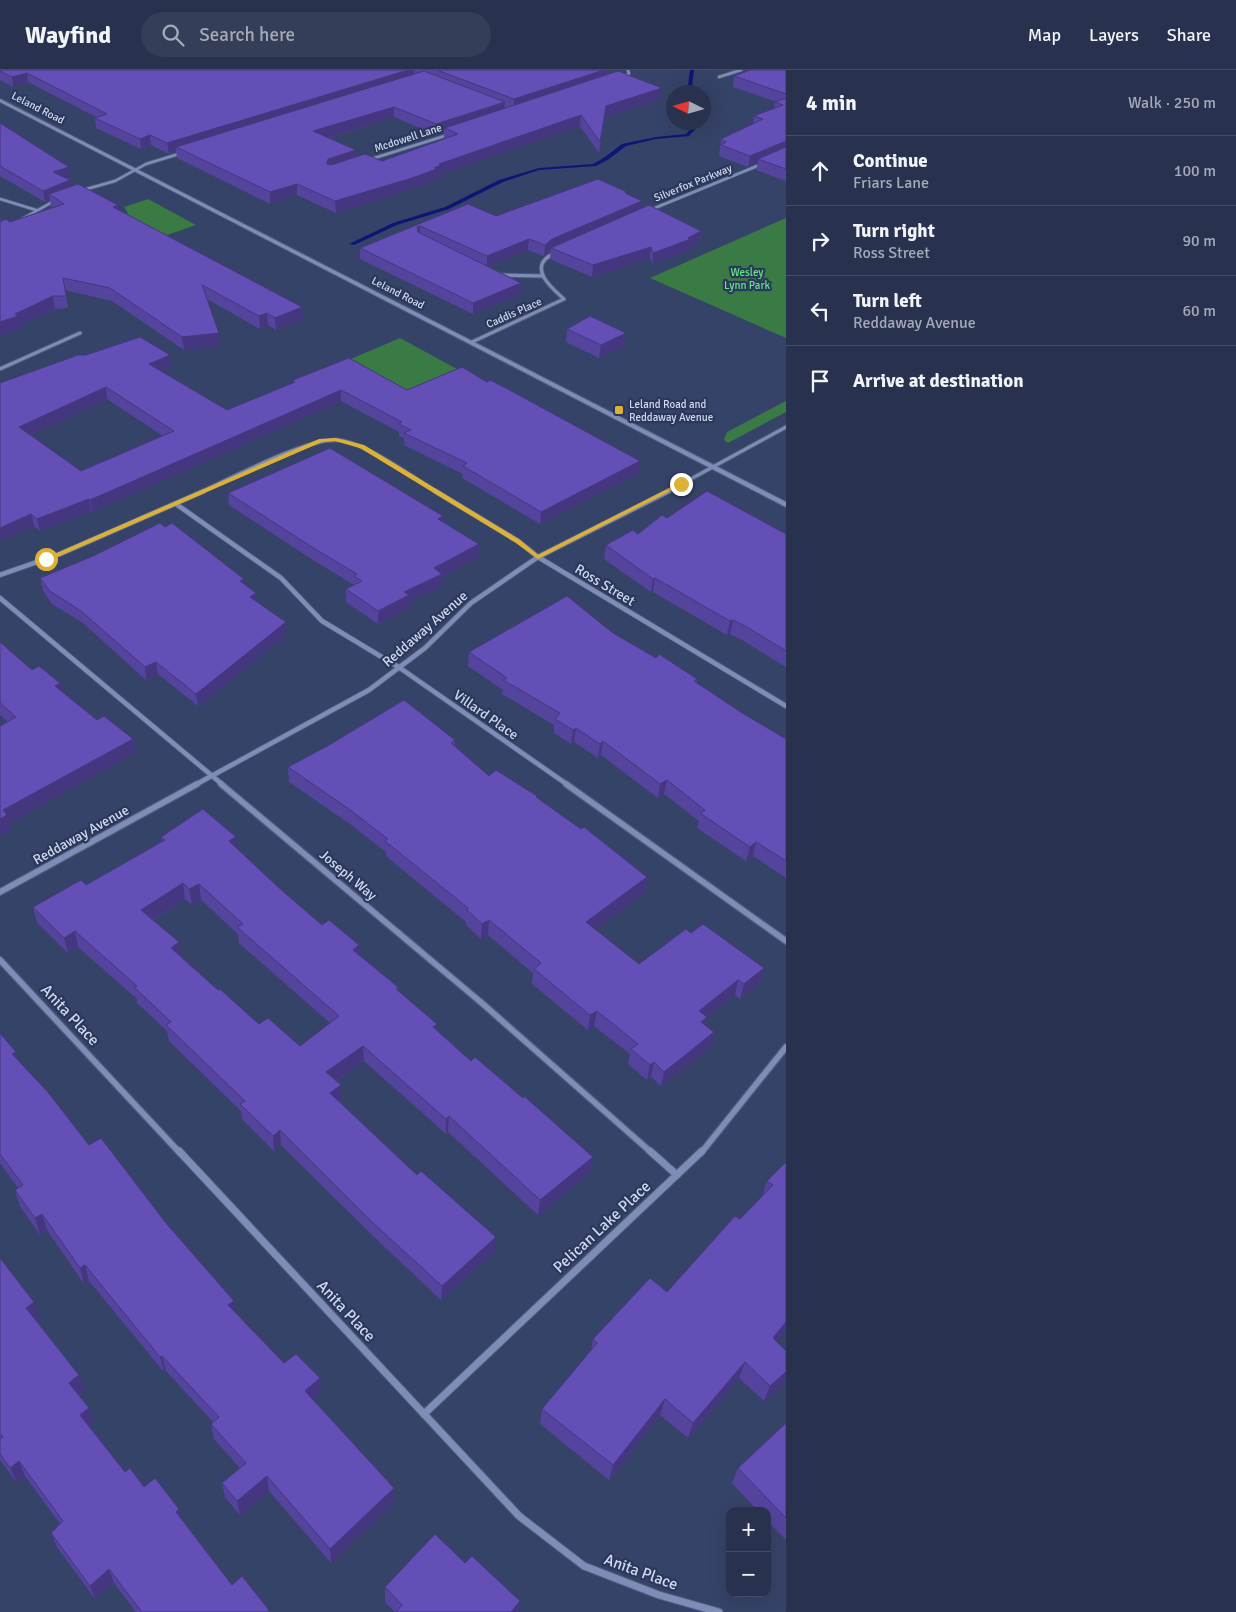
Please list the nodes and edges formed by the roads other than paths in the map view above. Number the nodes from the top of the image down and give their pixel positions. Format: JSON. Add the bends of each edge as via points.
{"nodes":[{"id":1,"x":628,"y":70,"type":"edge"},
{"id":2,"x":741,"y":70,"type":"edge"},
{"id":3,"x":719,"y":77,"type":"dead end"},
{"id":4,"x":615,"y":79,"type":"edge"},
{"id":5,"x":0,"y":100,"type":"edge"},
{"id":6,"x":459,"y":131,"type":"edge"},
{"id":7,"x":183,"y":152,"type":"edge"},
{"id":8,"x":367,"y":161,"type":"edge"},
{"id":9,"x":768,"y":162,"type":"edge"},
{"id":10,"x":136,"y":169,"type":"junction"},
{"id":11,"x":82,"y":191,"type":"edge"},
{"id":12,"x":0,"y":199,"type":"edge"},
{"id":13,"x":58,"y":199,"type":"edge"},
{"id":14,"x":36,"y":210,"type":"junction"},
{"id":15,"x":644,"y":213,"type":"edge"},
{"id":16,"x":17,"y":222,"type":"edge"},
{"id":17,"x":560,"y":249,"type":"edge"},
{"id":18,"x":496,"y":275,"type":"edge"},
{"id":19,"x":543,"y":276,"type":"junction"},
{"id":20,"x":80,"y":333,"type":"dead end"},
{"id":21,"x":472,"y":342,"type":"junction"},
{"id":22,"x":0,"y":369,"type":"edge"},
{"id":23,"x":786,"y":427,"type":"edge"},
{"id":24,"x":714,"y":468,"type":"junction"},
{"id":25,"x":176,"y":504,"type":"junction"},
{"id":26,"x":786,"y":505,"type":"edge"},
{"id":27,"x":538,"y":557,"type":"junction"},
{"id":28,"x":0,"y":575,"type":"edge"},
{"id":29,"x":0,"y":598,"type":"edge"},
{"id":30,"x":400,"y":668,"type":"junction"},
{"id":31,"x":786,"y":706,"type":"edge"},
{"id":32,"x":211,"y":776,"type":"junction"},
{"id":33,"x":0,"y":892,"type":"edge"},
{"id":34,"x":786,"y":941,"type":"edge"},
{"id":35,"x":0,"y":960,"type":"edge"},
{"id":36,"x":786,"y":1047,"type":"edge"},
{"id":37,"x":677,"y":1175,"type":"junction"},
{"id":38,"x":424,"y":1414,"type":"junction"},
{"id":39,"x":719,"y":1612,"type":"edge"}],
"edges":[{"from":1,"to":4,"type":"street","via":[[629,74]]},
{"from":2,"to":3,"type":"street"},
{"from":5,"to":10,"type":"street","name":"Leland Road"},
{"from":6,"to":8,"type":"street","name":"Mcdowell Lane"},
{"from":7,"to":10,"type":"street"},
{"from":9,"to":15,"type":"street","name":"Silverfox Parkway"},
{"from":10,"to":11,"type":"street","via":[[114,181]]},
{"from":10,"to":21,"type":"street","name":"Leland Road"},
{"from":12,"to":14,"type":"street"},
{"from":13,"to":14,"type":"street"},
{"from":14,"to":16,"type":"street"},
{"from":17,"to":19,"type":"street","via":[[545,259],[541,270]]},
{"from":18,"to":19,"type":"street"},
{"from":19,"to":21,"type":"street","name":"Caddis Place","via":[[545,282],[564,299]]},
{"from":20,"to":22,"type":"street"},
{"from":21,"to":24,"type":"street","name":"Leland Road"},
{"from":23,"to":24,"type":"street","name":"Reddaway Avenue"},
{"from":24,"to":26,"type":"street","name":"Leland Road"},
{"from":24,"to":27,"type":"street","name":"Reddaway Avenue"},
{"from":25,"to":27,"type":"street","name":"Ross Street","via":[[310,444],[336,440],[362,447],[518,541]]},
{"from":25,"to":28,"type":"street","via":[[60,554]]},
{"from":25,"to":30,"type":"street","name":"Villard Place","via":[[280,578],[322,621]]},
{"from":27,"to":30,"type":"street","name":"Reddaway Avenue","via":[[471,603]]},
{"from":27,"to":31,"type":"street","name":"Ross Street"},
{"from":29,"to":32,"type":"street","name":"Joseph Way"},
{"from":30,"to":32,"type":"street","name":"Reddaway Avenue","via":[[369,690]]},
{"from":30,"to":34,"type":"street","name":"Villard Place"},
{"from":32,"to":33,"type":"street","name":"Reddaway Avenue"},
{"from":32,"to":37,"type":"street","name":"Joseph Way","via":[[483,1004]]},
{"from":35,"to":38,"type":"street","name":"Anita Place"},
{"from":36,"to":37,"type":"street","name":"Pelican Lake Place","via":[[710,1144]]},
{"from":37,"to":38,"type":"street","name":"Pelican Lake Place"},
{"from":38,"to":39,"type":"street","name":"Anita Place","via":[[519,1516],[584,1566],[659,1595]]}]}
